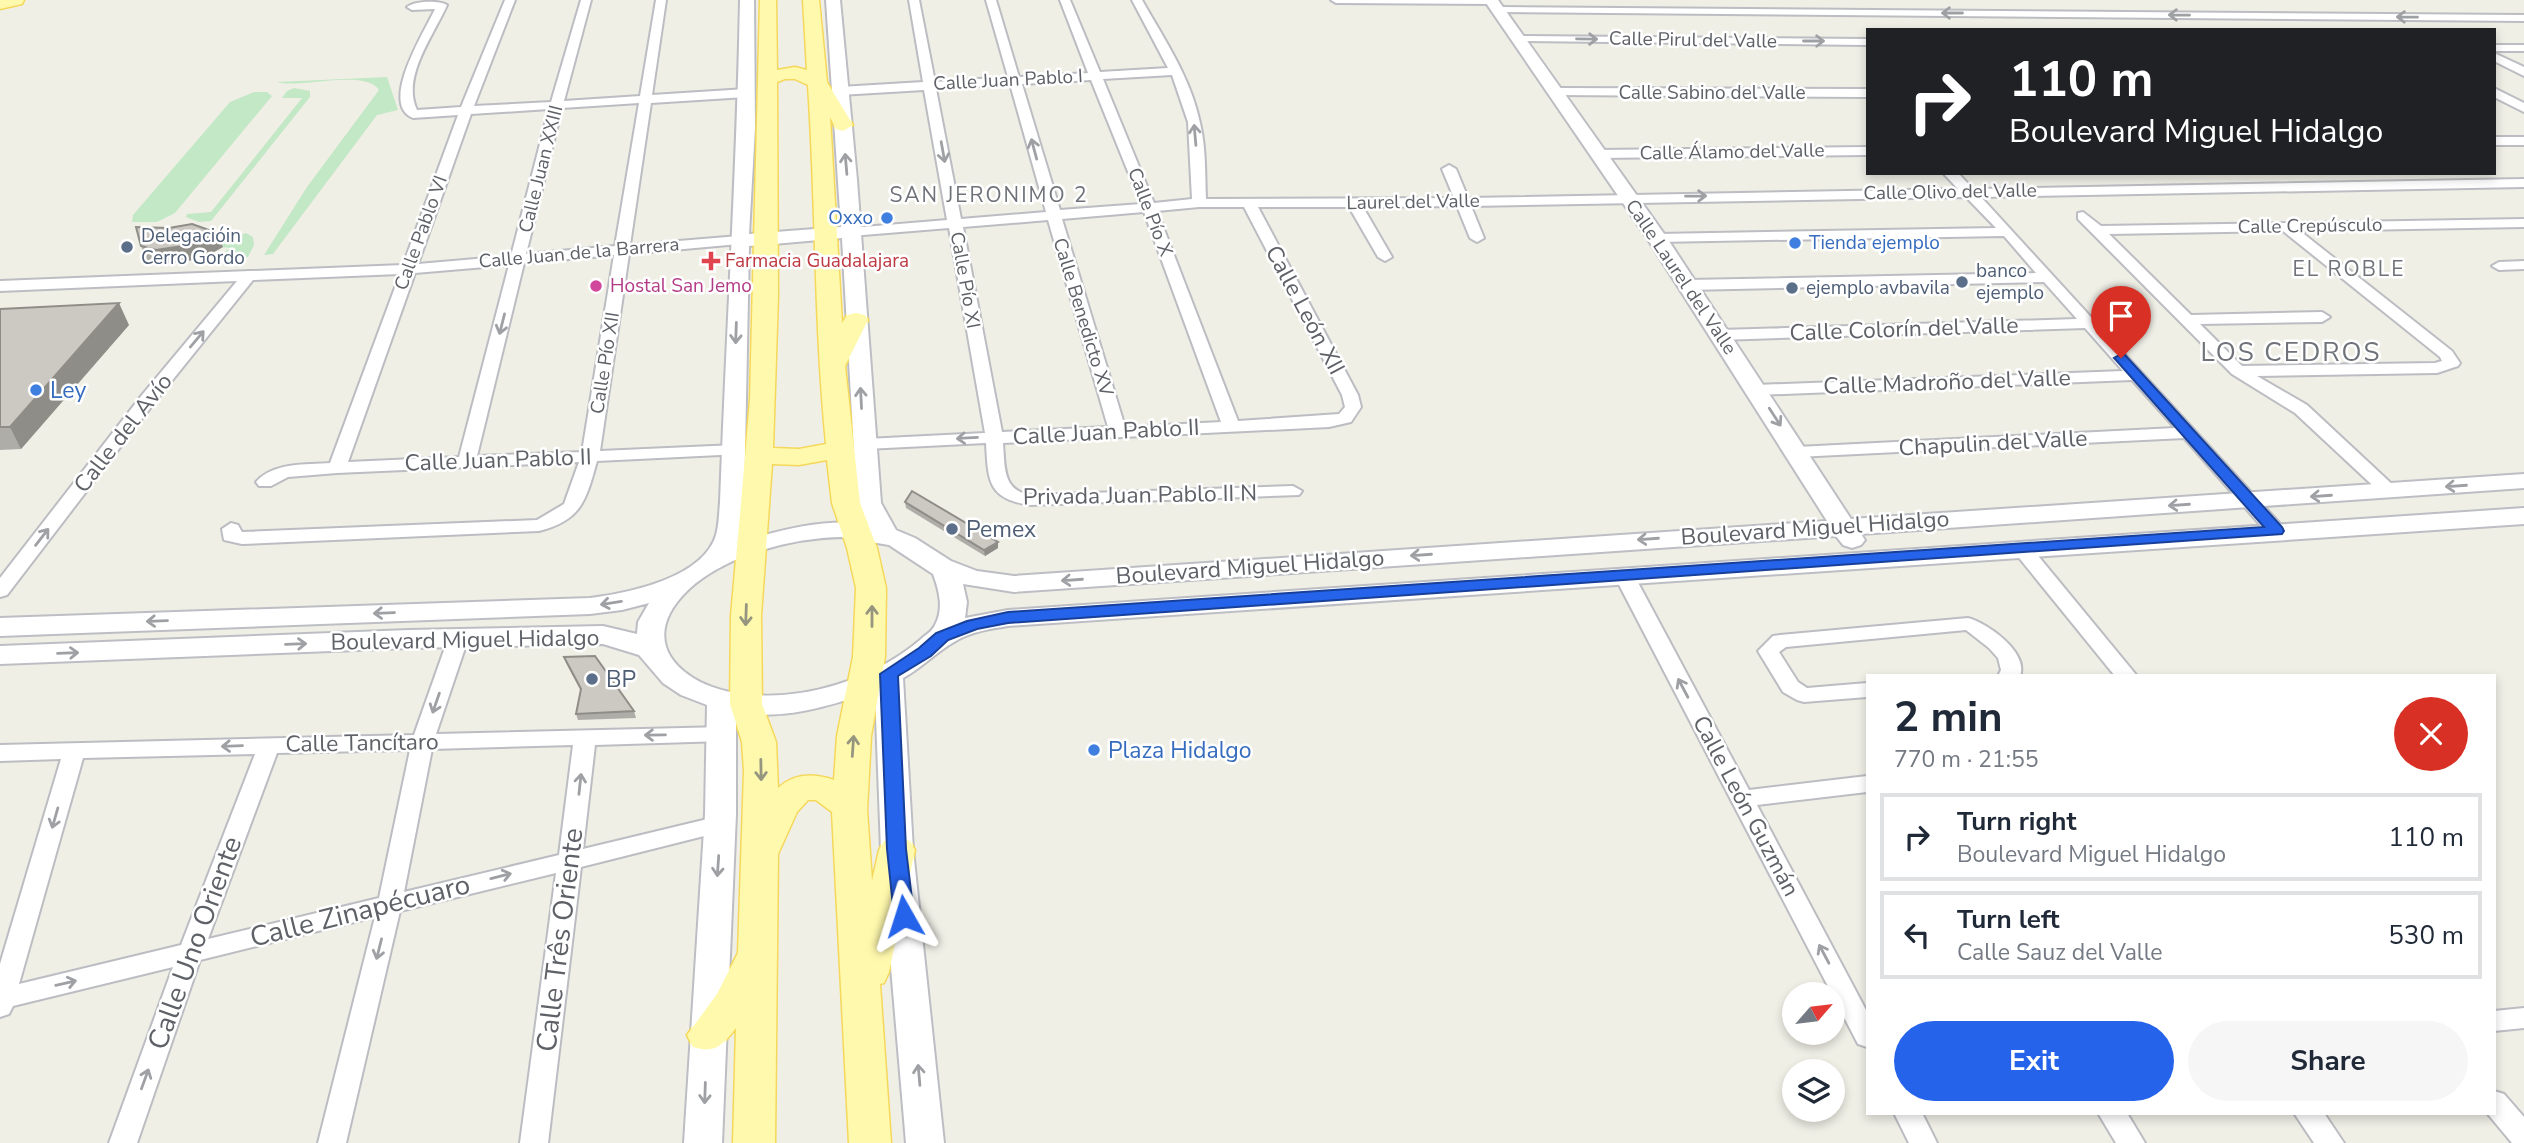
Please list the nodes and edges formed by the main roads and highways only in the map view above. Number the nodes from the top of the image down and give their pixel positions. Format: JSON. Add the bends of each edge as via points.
{"nodes":[{"id":1,"x":16,"y":0,"type":"edge"},
{"id":2,"x":768,"y":0,"type":"edge"},
{"id":3,"x":811,"y":0,"type":"edge"},
{"id":4,"x":0,"y":4,"type":"edge"},
{"id":5,"x":837,"y":45,"type":"road end"},
{"id":6,"x":748,"y":46,"type":"road end"},
{"id":7,"x":816,"y":55,"type":"junction"},
{"id":8,"x":767,"y":59,"type":"junction"},
{"id":9,"x":766,"y":79,"type":"junction"},
{"id":10,"x":816,"y":80,"type":"junction"},
{"id":11,"x":843,"y":125,"type":"road end"},
{"id":12,"x":746,"y":128,"type":"road end"},
{"id":13,"x":766,"y":148,"type":"junction"},
{"id":14,"x":744,"y":184,"type":"road end"},
{"id":15,"x":856,"y":320,"type":"road end"},
{"id":16,"x":832,"y":366,"type":"junction"},
{"id":17,"x":853,"y":446,"type":"junction"},
{"id":18,"x":746,"y":452,"type":"junction"},
{"id":19,"x":732,"y":502,"type":"road end"},
{"id":20,"x":849,"y":810,"type":"junction"},
{"id":21,"x":897,"y":849,"type":"road end"},
{"id":22,"x":761,"y":855,"type":"junction"},
{"id":23,"x":757,"y":952,"type":"junction"},
{"id":24,"x":863,"y":1011,"type":"junction"},
{"id":25,"x":707,"y":1035,"type":"road end"},
{"id":26,"x":754,"y":1143,"type":"edge"},
{"id":27,"x":870,"y":1143,"type":"edge"}],
"edges":[{"from":1,"to":4,"type":"main road"},
{"from":2,"to":8,"type":"main road"},
{"from":3,"to":7,"type":"main road"},
{"from":5,"to":7,"type":"main road"},
{"from":6,"to":8,"type":"main road"},
{"from":7,"to":8,"type":"main road","via":[[798,60]]},
{"from":7,"to":10,"type":"main road"},
{"from":8,"to":9,"type":"main road"},
{"from":9,"to":10,"type":"main road","via":[[789,73]]},
{"from":9,"to":13,"type":"main road"},
{"from":10,"to":11,"type":"main road"},
{"from":10,"to":16,"type":"main road"},
{"from":12,"to":13,"type":"main road"},
{"from":13,"to":14,"type":"main road"},
{"from":13,"to":18,"type":"main road","via":[[763,400]]},
{"from":15,"to":16,"type":"main road"},
{"from":16,"to":17,"type":"main road"},
{"from":17,"to":18,"type":"main road","via":[[799,458]]},
{"from":20,"to":17,"type":"main road","one_way":true,"via":[[854,736],[876,678],[869,657],[871,588],[842,485]]},
{"from":18,"to":19,"type":"main road"},
{"from":18,"to":22,"type":"main road","one_way":true,"via":[[751,547],[733,702],[761,754]]},
{"from":20,"to":22,"type":"main road","via":[[830,790],[800,789],[787,800]]},
{"from":20,"to":24,"type":"main road"},
{"from":21,"to":24,"type":"main road"},
{"from":22,"to":23,"type":"main road"},
{"from":23,"to":25,"type":"main road","via":[[731,1005]]},
{"from":23,"to":26,"type":"main road"},
{"from":24,"to":27,"type":"main road"}]}
